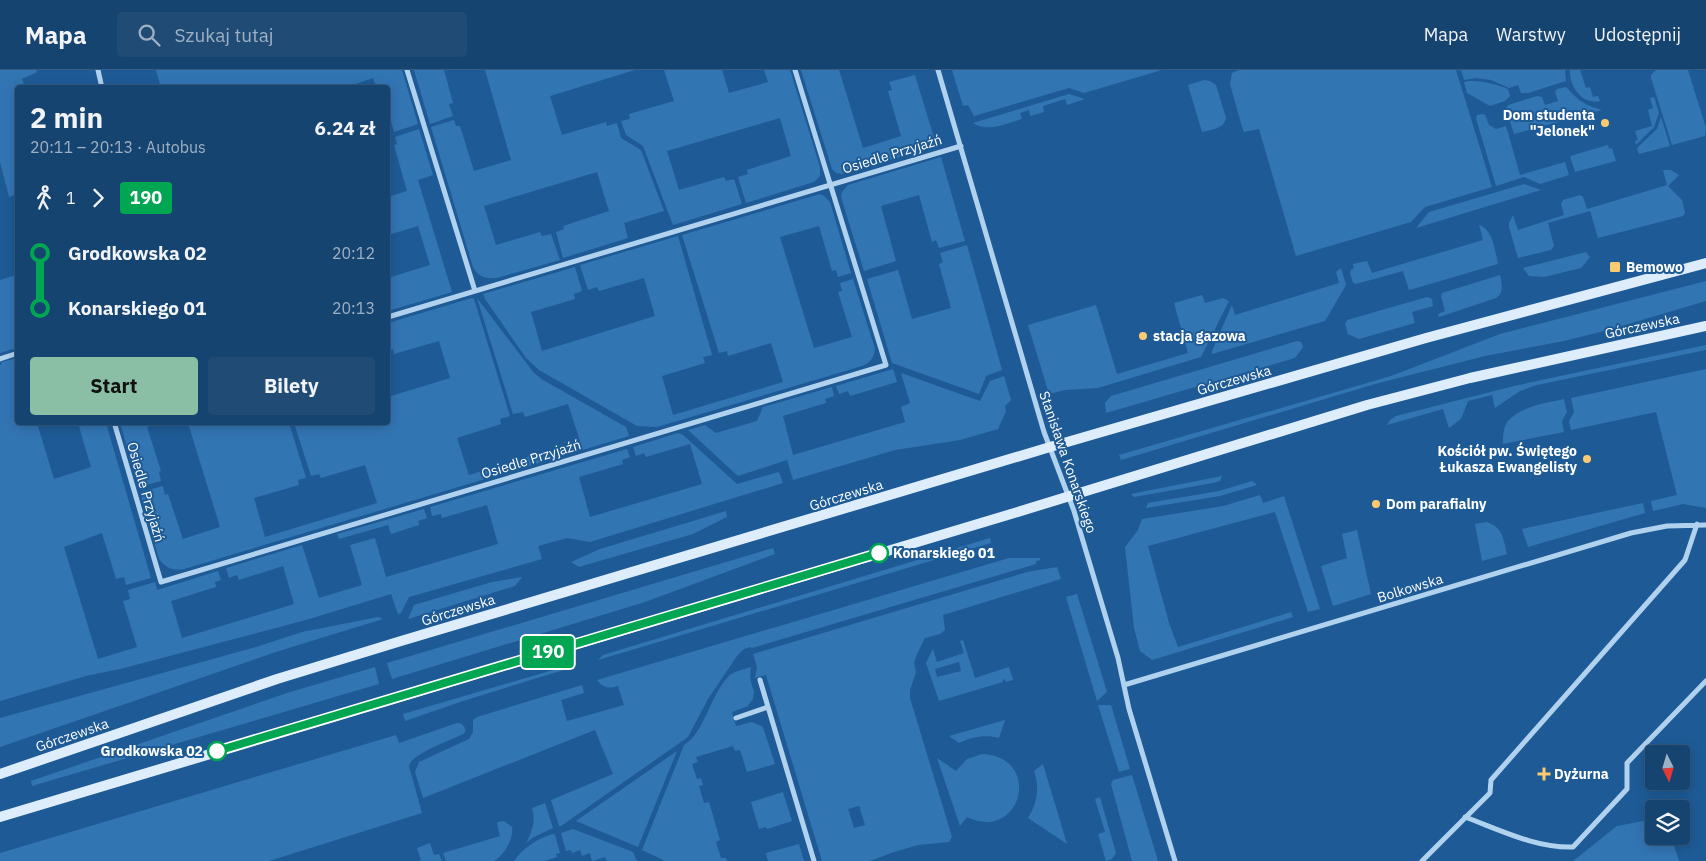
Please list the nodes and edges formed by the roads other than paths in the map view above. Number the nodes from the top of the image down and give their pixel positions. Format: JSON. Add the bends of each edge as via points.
{"nodes":[{"id":1,"x":407,"y":70,"type":"edge"},
{"id":2,"x":795,"y":70,"type":"edge"},
{"id":3,"x":938,"y":70,"type":"edge"},
{"id":4,"x":101,"y":71,"type":"edge"},
{"id":5,"x":102,"y":85,"type":"edge"},
{"id":6,"x":960,"y":146,"type":"junction"},
{"id":7,"x":831,"y":184,"type":"junction"},
{"id":8,"x":1706,"y":263,"type":"edge"},
{"id":9,"x":475,"y":292,"type":"junction"},
{"id":10,"x":390,"y":316,"type":"edge"},
{"id":11,"x":1706,"y":326,"type":"edge"},
{"id":12,"x":15,"y":354,"type":"edge"},
{"id":13,"x":0,"y":359,"type":"edge"},
{"id":14,"x":115,"y":425,"type":"edge"},
{"id":15,"x":1050,"y":447,"type":"junction"},
{"id":16,"x":1068,"y":495,"type":"junction"},
{"id":17,"x":1697,"y":524,"type":"junction"},
{"id":18,"x":1706,"y":525,"type":"edge"},
{"id":19,"x":760,"y":680,"type":"dead end"},
{"id":20,"x":1706,"y":681,"type":"edge"},
{"id":21,"x":1124,"y":685,"type":"junction"},
{"id":22,"x":768,"y":707,"type":"junction"},
{"id":23,"x":736,"y":718,"type":"dead end"},
{"id":24,"x":0,"y":774,"type":"edge"},
{"id":25,"x":0,"y":817,"type":"edge"},
{"id":26,"x":1465,"y":818,"type":"junction"},
{"id":27,"x":814,"y":861,"type":"edge"},
{"id":28,"x":1175,"y":861,"type":"edge"},
{"id":29,"x":1422,"y":861,"type":"edge"}],
"edges":[{"from":1,"to":9,"type":"street"},
{"from":2,"to":7,"type":"street","name":"Osiedle Przyjaźń"},
{"from":3,"to":6,"type":"street","name":"Stanisława Konarskiego"},
{"from":4,"to":5,"type":"street"},
{"from":6,"to":7,"type":"street","name":"Osiedle Przyjaźń"},
{"from":6,"to":15,"type":"street","name":"Stanisława Konarskiego"},
{"from":7,"to":9,"type":"street","name":"Osiedle Przyjaźń"},
{"from":7,"to":14,"type":"street","name":"Osiedle Przyjaźń","via":[[886,365],[160,582]]},
{"from":8,"to":15,"type":"main road","name":"Górczewska","via":[[1461,328]]},
{"from":9,"to":10,"type":"street","name":"Osiedle Przyjaźń"},
{"from":11,"to":16,"type":"main road","name":"Górczewska","via":[[1402,396]]},
{"from":12,"to":13,"type":"street"},
{"from":15,"to":16,"type":"street","name":"Stanisława Konarskiego"},
{"from":15,"to":24,"type":"main road","name":"Górczewska","via":[[368,651]]},
{"from":16,"to":21,"type":"street","name":"Stanisława Konarskiego"},
{"from":16,"to":25,"type":"main road","name":"Górczewska"},
{"from":17,"to":18,"type":"street","name":"Bolkowska"},
{"from":17,"to":21,"type":"street","name":"Bolkowska","via":[[1631,533]]},
{"from":17,"to":26,"type":"street","via":[[1685,560],[1491,780],[1490,793]]},
{"from":19,"to":22,"type":"street"},
{"from":20,"to":26,"type":"street","via":[[1627,763],[1627,790],[1573,847],[1539,845]]},
{"from":21,"to":28,"type":"street","name":"Stanisława Konarskiego"},
{"from":22,"to":23,"type":"street"},
{"from":22,"to":27,"type":"street"},
{"from":26,"to":29,"type":"street"}]}
